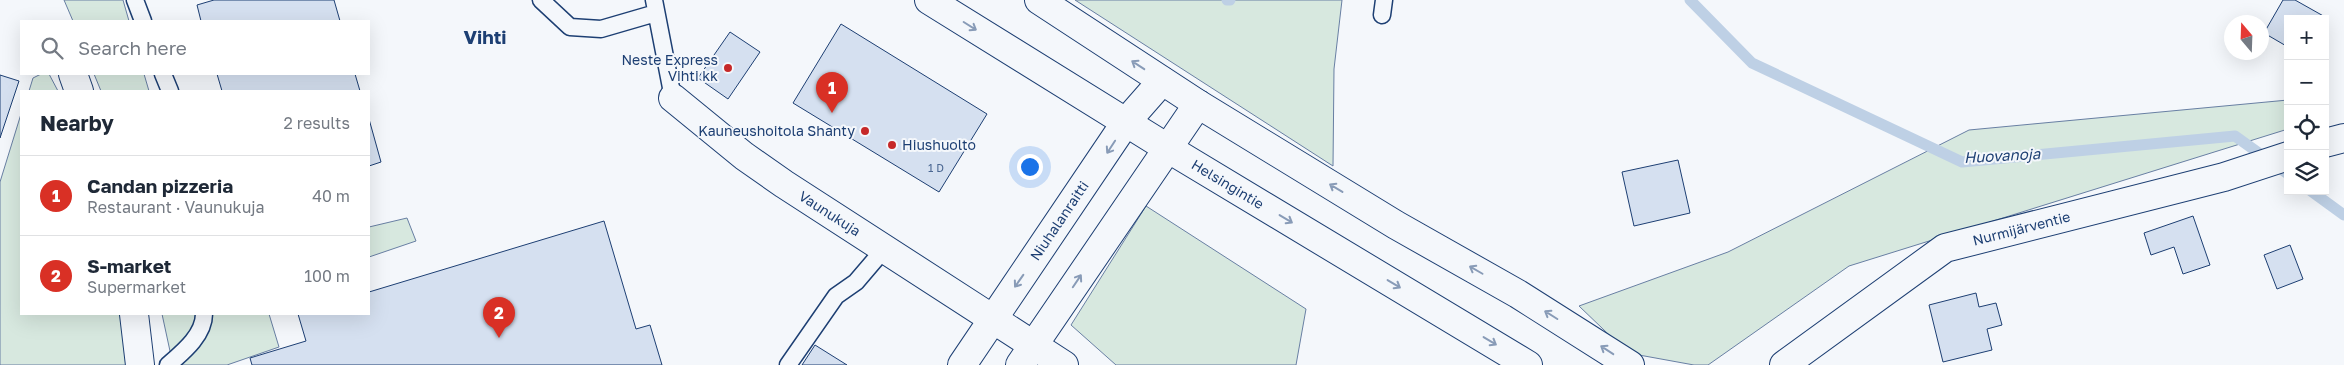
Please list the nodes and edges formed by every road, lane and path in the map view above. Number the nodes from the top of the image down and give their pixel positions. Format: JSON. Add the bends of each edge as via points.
{"nodes":[{"id":1,"x":135,"y":0,"type":"edge"},
{"id":2,"x":542,"y":0,"type":"edge"},
{"id":3,"x":929,"y":0,"type":"edge"},
{"id":4,"x":1039,"y":0,"type":"edge"},
{"id":5,"x":655,"y":7,"type":"edge"},
{"id":6,"x":143,"y":20,"type":"edge"},
{"id":7,"x":73,"y":75,"type":"edge"},
{"id":8,"x":163,"y":75,"type":"edge"},
{"id":9,"x":1162,"y":81,"type":"junction"},
{"id":10,"x":78,"y":90,"type":"edge"},
{"id":11,"x":170,"y":90,"type":"edge"},
{"id":12,"x":673,"y":98,"type":"joint"},
{"id":13,"x":1198,"y":104,"type":"junction"},
{"id":14,"x":1126,"y":122,"type":"junction"},
{"id":15,"x":2344,"y":138,"type":"edge"},
{"id":16,"x":2329,"y":142,"type":"edge"},
{"id":17,"x":1169,"y":149,"type":"junction"},
{"id":18,"x":2284,"y":157,"type":"edge"},
{"id":19,"x":886,"y":248,"type":"junction"},
{"id":20,"x":134,"y":315,"type":"edge"},
{"id":21,"x":204,"y":315,"type":"edge"},
{"id":22,"x":994,"y":318,"type":"junction"},
{"id":23,"x":1027,"y":355,"type":"edge"},
{"id":24,"x":140,"y":365,"type":"edge"},
{"id":25,"x":168,"y":365,"type":"edge"},
{"id":26,"x":788,"y":365,"type":"edge"},
{"id":27,"x":962,"y":365,"type":"edge"},
{"id":28,"x":1064,"y":365,"type":"edge"},
{"id":29,"x":1528,"y":365,"type":"edge"},
{"id":30,"x":1630,"y":365,"type":"edge"},
{"id":31,"x":1784,"y":365,"type":"edge"}],
"edges":[{"from":1,"to":6,"type":"lane"},
{"from":2,"to":5,"type":"lane","via":[[570,27],[601,29]]},
{"from":3,"to":14,"type":"street","name":"Helsingintie","one_way":true},
{"from":9,"to":4,"type":"street","one_way":true},
{"from":5,"to":12,"type":"lane"},
{"from":7,"to":10,"type":"street"},
{"from":8,"to":11,"type":"lane"},
{"from":9,"to":13,"type":"street"},
{"from":9,"to":14,"type":"street","name":"Niuhalanraitti"},
{"from":12,"to":19,"type":"street","name":"Vaunukuja","via":[[744,156]]},
{"from":13,"to":17,"type":"street"},
{"from":30,"to":13,"type":"street","one_way":true,"via":[[1518,294],[1396,225]]},
{"from":14,"to":17,"type":"street","name":"Helsingintie"},
{"from":14,"to":22,"type":"street","name":"Niuhalanraitti","one_way":true},
{"from":15,"to":16,"type":"street"},
{"from":23,"to":17,"type":"street","one_way":true},
{"from":17,"to":29,"type":"street","name":"Helsingintie","one_way":true},
{"from":18,"to":31,"type":"street","name":"Nurmijärventie","via":[[2224,177],[1946,248]]},
{"from":19,"to":22,"type":"street","name":"Vaunukuja"},
{"from":19,"to":26,"type":"lane","via":[[856,282],[836,296]]},
{"from":20,"to":24,"type":"street"},
{"from":21,"to":25,"type":"lane","via":[[204,324],[185,350]]},
{"from":22,"to":23,"type":"street","name":"Vaunukuja"},
{"from":22,"to":27,"type":"street","name":"Niuhalanraitti"},
{"from":23,"to":28,"type":"street","name":"Vaunukuja"}]}
